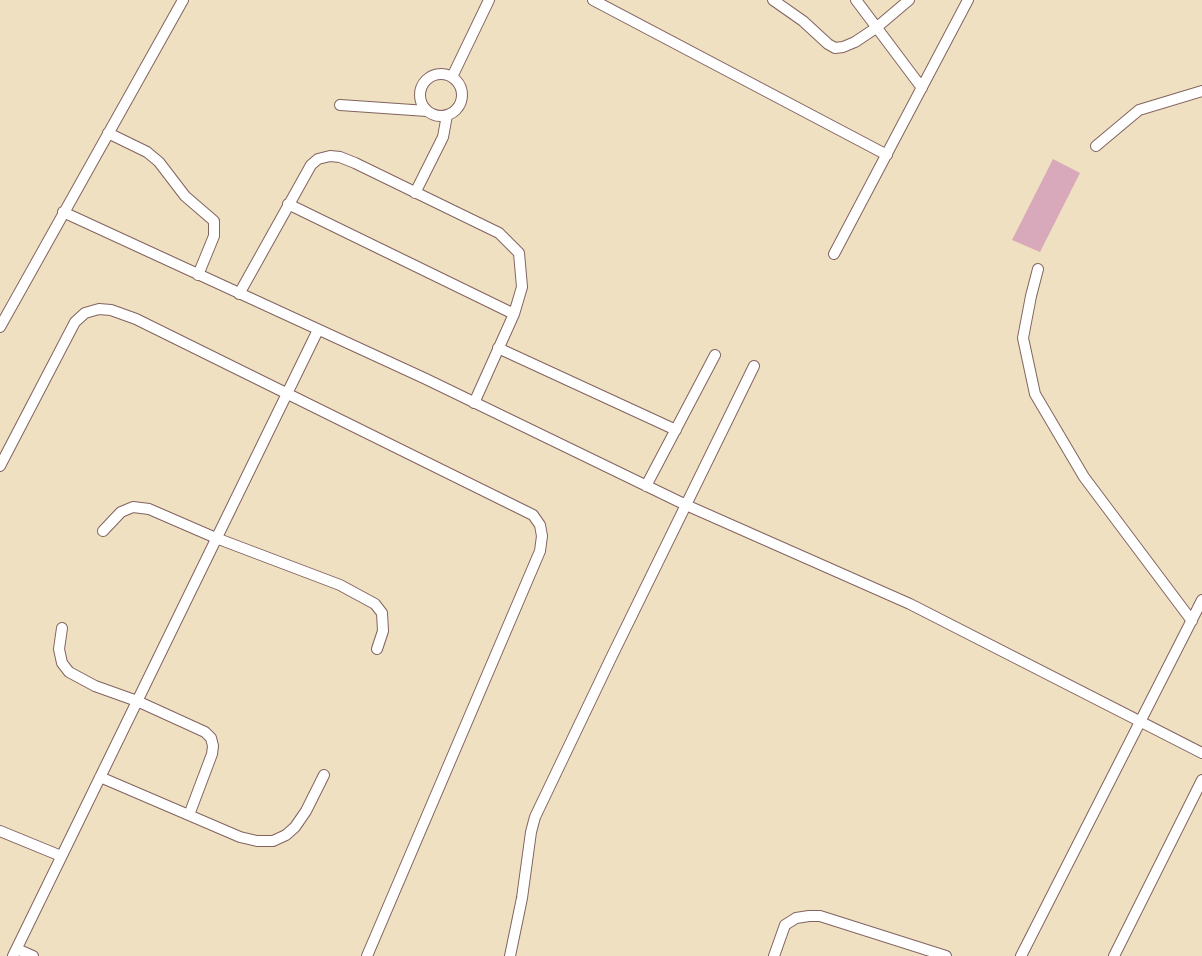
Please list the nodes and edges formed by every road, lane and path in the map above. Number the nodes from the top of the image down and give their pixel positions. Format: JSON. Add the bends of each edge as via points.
{"nodes":[{"id":1,"x":182,"y":0,"type":"edge"},
{"id":2,"x":489,"y":0,"type":"edge"},
{"id":3,"x":593,"y":0,"type":"edge"},
{"id":4,"x":773,"y":0,"type":"edge"},
{"id":5,"x":856,"y":0,"type":"edge"},
{"id":6,"x":909,"y":0,"type":"edge"},
{"id":7,"x":968,"y":0,"type":"edge"},
{"id":8,"x":876,"y":28,"type":"junction"},
{"id":9,"x":452,"y":77,"type":"junction"},
{"id":10,"x":922,"y":88,"type":"junction"},
{"id":11,"x":1202,"y":91,"type":"edge"},
{"id":12,"x":340,"y":105,"type":"dead end"},
{"id":13,"x":427,"y":111,"type":"junction"},
{"id":14,"x":447,"y":115,"type":"junction"},
{"id":15,"x":108,"y":133,"type":"junction"},
{"id":16,"x":1096,"y":146,"type":"dead end"},
{"id":17,"x":887,"y":155,"type":"junction"},
{"id":18,"x":415,"y":193,"type":"junction"},
{"id":19,"x":288,"y":204,"type":"junction"},
{"id":20,"x":63,"y":212,"type":"junction"},
{"id":21,"x":834,"y":254,"type":"dead end"},
{"id":22,"x":1038,"y":269,"type":"dead end"},
{"id":23,"x":198,"y":275,"type":"junction"},
{"id":24,"x":239,"y":294,"type":"junction"},
{"id":25,"x":514,"y":314,"type":"junction"},
{"id":26,"x":0,"y":327,"type":"edge"},
{"id":27,"x":318,"y":330,"type":"junction"},
{"id":28,"x":498,"y":348,"type":"junction"},
{"id":29,"x":715,"y":355,"type":"dead end"},
{"id":30,"x":754,"y":366,"type":"dead end"},
{"id":31,"x":287,"y":393,"type":"junction"},
{"id":32,"x":474,"y":403,"type":"junction"},
{"id":33,"x":676,"y":430,"type":"junction"},
{"id":34,"x":0,"y":466,"type":"edge"},
{"id":35,"x":646,"y":486,"type":"junction"},
{"id":36,"x":686,"y":505,"type":"junction"},
{"id":37,"x":103,"y":531,"type":"dead end"},
{"id":38,"x":216,"y":538,"type":"junction"},
{"id":39,"x":1202,"y":600,"type":"edge"},
{"id":40,"x":1192,"y":621,"type":"junction"},
{"id":41,"x":62,"y":628,"type":"dead end"},
{"id":42,"x":377,"y":649,"type":"dead end"},
{"id":43,"x":137,"y":701,"type":"junction"},
{"id":44,"x":1140,"y":722,"type":"junction"},
{"id":45,"x":1202,"y":753,"type":"edge"},
{"id":46,"x":324,"y":775,"type":"dead end"},
{"id":47,"x":100,"y":777,"type":"junction"},
{"id":48,"x":1202,"y":780,"type":"edge"},
{"id":49,"x":189,"y":815,"type":"junction"},
{"id":50,"x":0,"y":831,"type":"edge"},
{"id":51,"x":61,"y":856,"type":"junction"},
{"id":52,"x":15,"y":952,"type":"edge"},
{"id":53,"x":33,"y":956,"type":"edge"},
{"id":54,"x":367,"y":956,"type":"edge"},
{"id":55,"x":510,"y":956,"type":"edge"},
{"id":56,"x":774,"y":956,"type":"edge"},
{"id":57,"x":946,"y":956,"type":"edge"},
{"id":58,"x":1021,"y":956,"type":"edge"},
{"id":59,"x":1114,"y":956,"type":"edge"}],
"edges":[{"from":1,"to":15,"type":"lane"},
{"from":2,"to":9,"type":"lane"},
{"from":3,"to":17,"type":"lane"},
{"from":4,"to":8,"type":"lane","via":[[836,48],[855,42]]},
{"from":5,"to":8,"type":"lane"},
{"from":6,"to":8,"type":"lane"},
{"from":7,"to":10,"type":"lane"},
{"from":8,"to":10,"type":"lane"},
{"from":9,"to":13,"type":"lane","via":[[439,74],[426,79],[422,85],[420,99]]},
{"from":9,"to":14,"type":"lane","via":[[461,87],[462,94],[458,107]]},
{"from":10,"to":17,"type":"lane"},
{"from":11,"to":16,"type":"lane","via":[[1139,110]]},
{"from":12,"to":13,"type":"lane"},
{"from":13,"to":14,"type":"lane"},
{"from":14,"to":18,"type":"lane","via":[[443,137]]},
{"from":15,"to":20,"type":"lane"},
{"from":15,"to":23,"type":"lane","via":[[147,152],[159,162],[185,196],[214,221],[214,236]]},
{"from":17,"to":21,"type":"lane"},
{"from":18,"to":19,"type":"lane","via":[[355,163],[330,156],[318,159],[311,165]]},
{"from":18,"to":25,"type":"lane","via":[[499,233],[519,253],[522,287]]},
{"from":19,"to":24,"type":"lane"},
{"from":19,"to":25,"type":"lane"},
{"from":20,"to":23,"type":"lane"},
{"from":20,"to":26,"type":"lane"},
{"from":22,"to":40,"type":"lane","via":[[1023,338],[1035,394],[1084,477]]},
{"from":23,"to":24,"type":"lane"},
{"from":24,"to":27,"type":"lane"},
{"from":25,"to":28,"type":"lane"},
{"from":27,"to":31,"type":"lane"},
{"from":27,"to":32,"type":"lane"},
{"from":28,"to":32,"type":"lane"},
{"from":28,"to":33,"type":"lane"},
{"from":29,"to":33,"type":"lane"},
{"from":30,"to":36,"type":"lane"},
{"from":31,"to":34,"type":"lane","via":[[136,319],[111,310],[99,309],[84,313],[75,322]]},
{"from":31,"to":38,"type":"lane"},
{"from":31,"to":54,"type":"lane","via":[[533,515],[540,525],[542,536],[540,551]]},
{"from":32,"to":35,"type":"lane"},
{"from":33,"to":35,"type":"lane"},
{"from":35,"to":36,"type":"lane"},
{"from":36,"to":44,"type":"lane","via":[[910,604]]},
{"from":36,"to":55,"type":"lane","via":[[536,817],[531,832],[522,898]]},
{"from":37,"to":38,"type":"lane","via":[[121,512],[133,507],[149,509]]},
{"from":38,"to":42,"type":"lane","via":[[340,586],[374,604],[382,613],[383,631]]},
{"from":38,"to":43,"type":"lane"},
{"from":39,"to":40,"type":"lane"},
{"from":40,"to":44,"type":"lane"},
{"from":41,"to":43,"type":"lane","via":[[59,649],[62,663],[69,672],[95,686]]},
{"from":43,"to":47,"type":"lane"},
{"from":43,"to":49,"type":"lane","via":[[204,732],[211,738],[212,754]]},
{"from":44,"to":45,"type":"lane"},
{"from":44,"to":58,"type":"lane"},
{"from":46,"to":49,"type":"lane","via":[[295,827],[273,841],[240,837]]},
{"from":47,"to":49,"type":"lane"},
{"from":47,"to":51,"type":"lane"},
{"from":48,"to":59,"type":"lane"},
{"from":50,"to":51,"type":"lane"},
{"from":51,"to":52,"type":"lane"},
{"from":52,"to":53,"type":"lane"},
{"from":56,"to":57,"type":"lane","via":[[786,925],[796,918],[809,916],[820,916]]}]}
